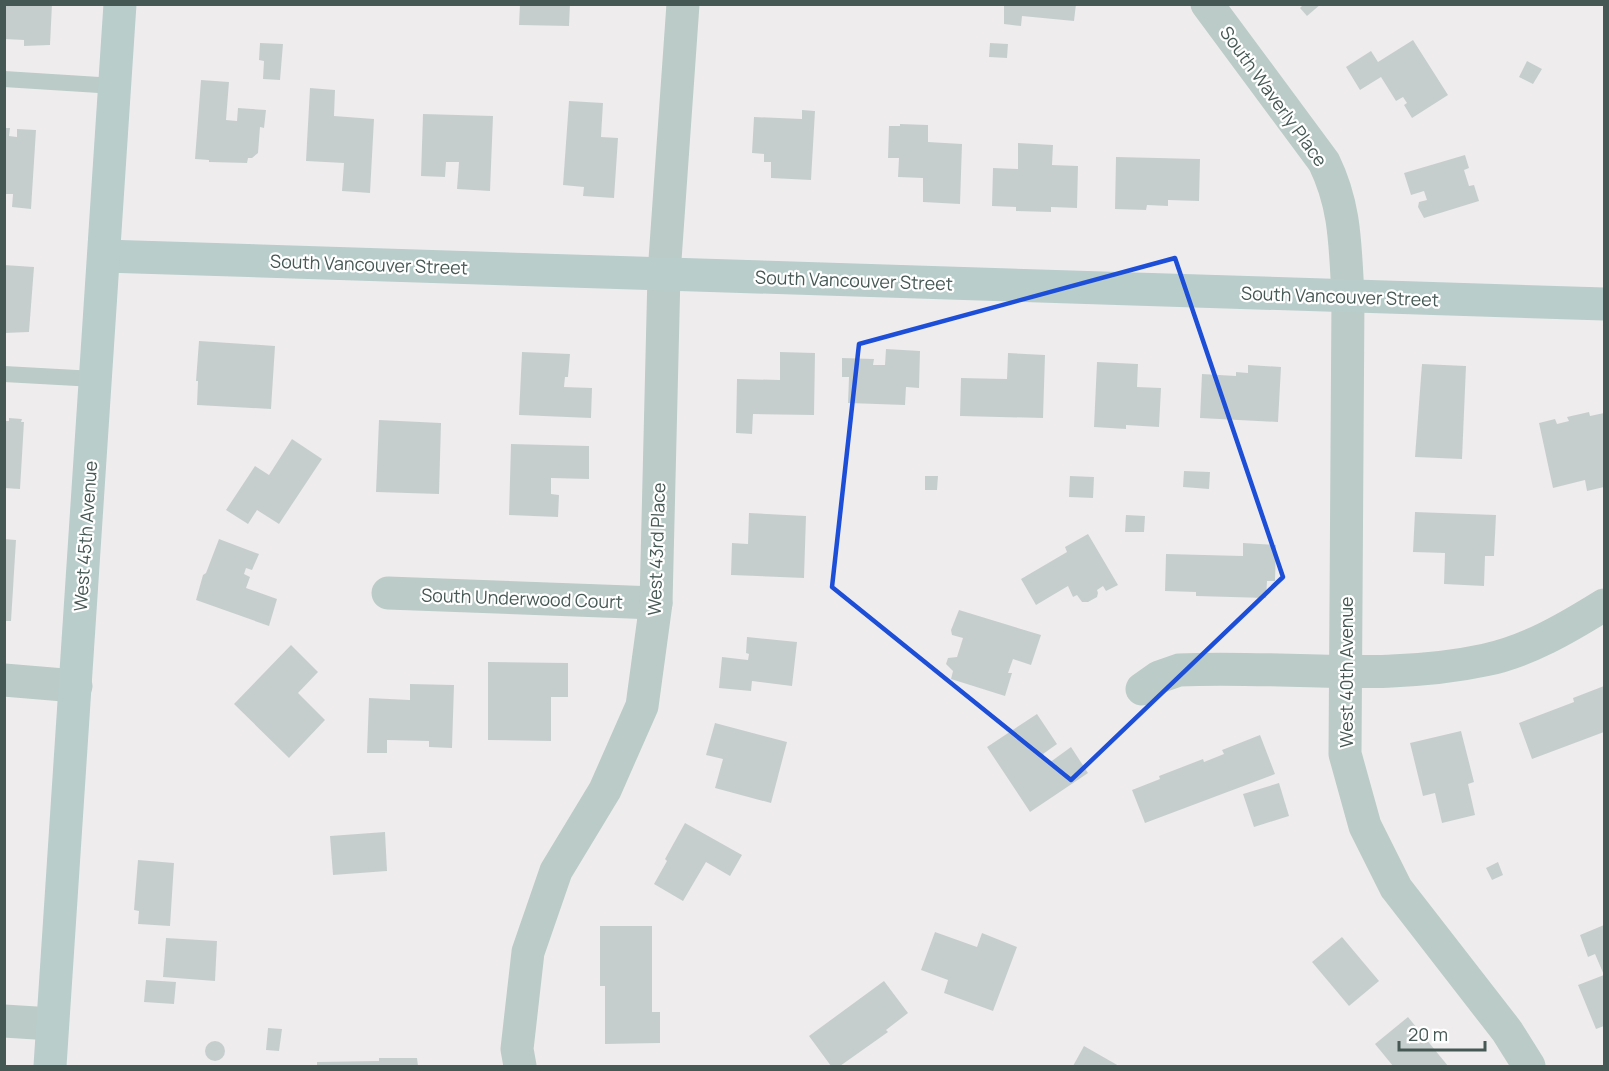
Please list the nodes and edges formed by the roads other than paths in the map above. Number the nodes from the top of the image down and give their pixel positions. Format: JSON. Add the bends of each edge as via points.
{"nodes":[{"id":1,"x":120,"y":4,"type":"edge"},
{"id":2,"x":683,"y":4,"type":"edge"},
{"id":3,"x":1207,"y":4,"type":"edge"},
{"id":4,"x":4,"y":79,"type":"edge"},
{"id":5,"x":115,"y":86,"type":"junction"},
{"id":6,"x":104,"y":256,"type":"junction"},
{"id":7,"x":664,"y":274,"type":"junction"},
{"id":8,"x":1348,"y":296,"type":"junction"},
{"id":9,"x":1605,"y":304,"type":"edge"},
{"id":10,"x":4,"y":374,"type":"edge"},
{"id":11,"x":95,"y":380,"type":"junction"},
{"id":12,"x":388,"y":593,"type":"dead end"},
{"id":13,"x":656,"y":603,"type":"junction"},
{"id":14,"x":1605,"y":605,"type":"edge"},
{"id":15,"x":1345,"y":671,"type":"junction"},
{"id":16,"x":4,"y":680,"type":"edge"},
{"id":17,"x":76,"y":686,"type":"junction"},
{"id":18,"x":1142,"y":689,"type":"dead end"},
{"id":19,"x":4,"y":1021,"type":"edge"},
{"id":20,"x":52,"y":1024,"type":"junction"},
{"id":21,"x":50,"y":1066,"type":"edge"},
{"id":22,"x":520,"y":1066,"type":"edge"},
{"id":23,"x":1528,"y":1066,"type":"edge"}],
"edges":[{"from":1,"to":5,"type":"street","name":"West 45th Avenue"},
{"from":2,"to":7,"type":"street","name":"West 43rd Place"},
{"from":3,"to":8,"type":"street","name":"South Waverly Place","via":[[1324,162],[1344,222]]},
{"from":4,"to":5,"type":"lane"},
{"from":5,"to":6,"type":"street","name":"West 45th Avenue"},
{"from":6,"to":7,"type":"street","name":"South Vancouver Street"},
{"from":6,"to":11,"type":"street","name":"West 45th Avenue"},
{"from":7,"to":8,"type":"street","name":"South Vancouver Street"},
{"from":7,"to":13,"type":"street","name":"West 43rd Place"},
{"from":8,"to":9,"type":"street","name":"South Vancouver Street"},
{"from":8,"to":15,"type":"street","name":"West 40th Avenue"},
{"from":10,"to":11,"type":"lane"},
{"from":11,"to":17,"type":"street","name":"West 45th Avenue"},
{"from":12,"to":13,"type":"street","name":"South Underwood Court"},
{"from":13,"to":22,"type":"street","name":"West 43rd Place","via":[[642,706],[605,790],[556,871],[528,952],[517,1049]]},
{"from":14,"to":15,"type":"street","via":[[1565,630],[1486,660],[1434,668]]},
{"from":15,"to":18,"type":"street","via":[[1179,670]]},
{"from":15,"to":23,"type":"street","name":"West 40th Avenue","via":[[1345,754],[1365,826],[1396,888],[1507,1031]]},
{"from":16,"to":17,"type":"street"},
{"from":17,"to":20,"type":"street","name":"West 45th Avenue"},
{"from":19,"to":20,"type":"street"},
{"from":20,"to":21,"type":"street","name":"West 45th Avenue"}]}
